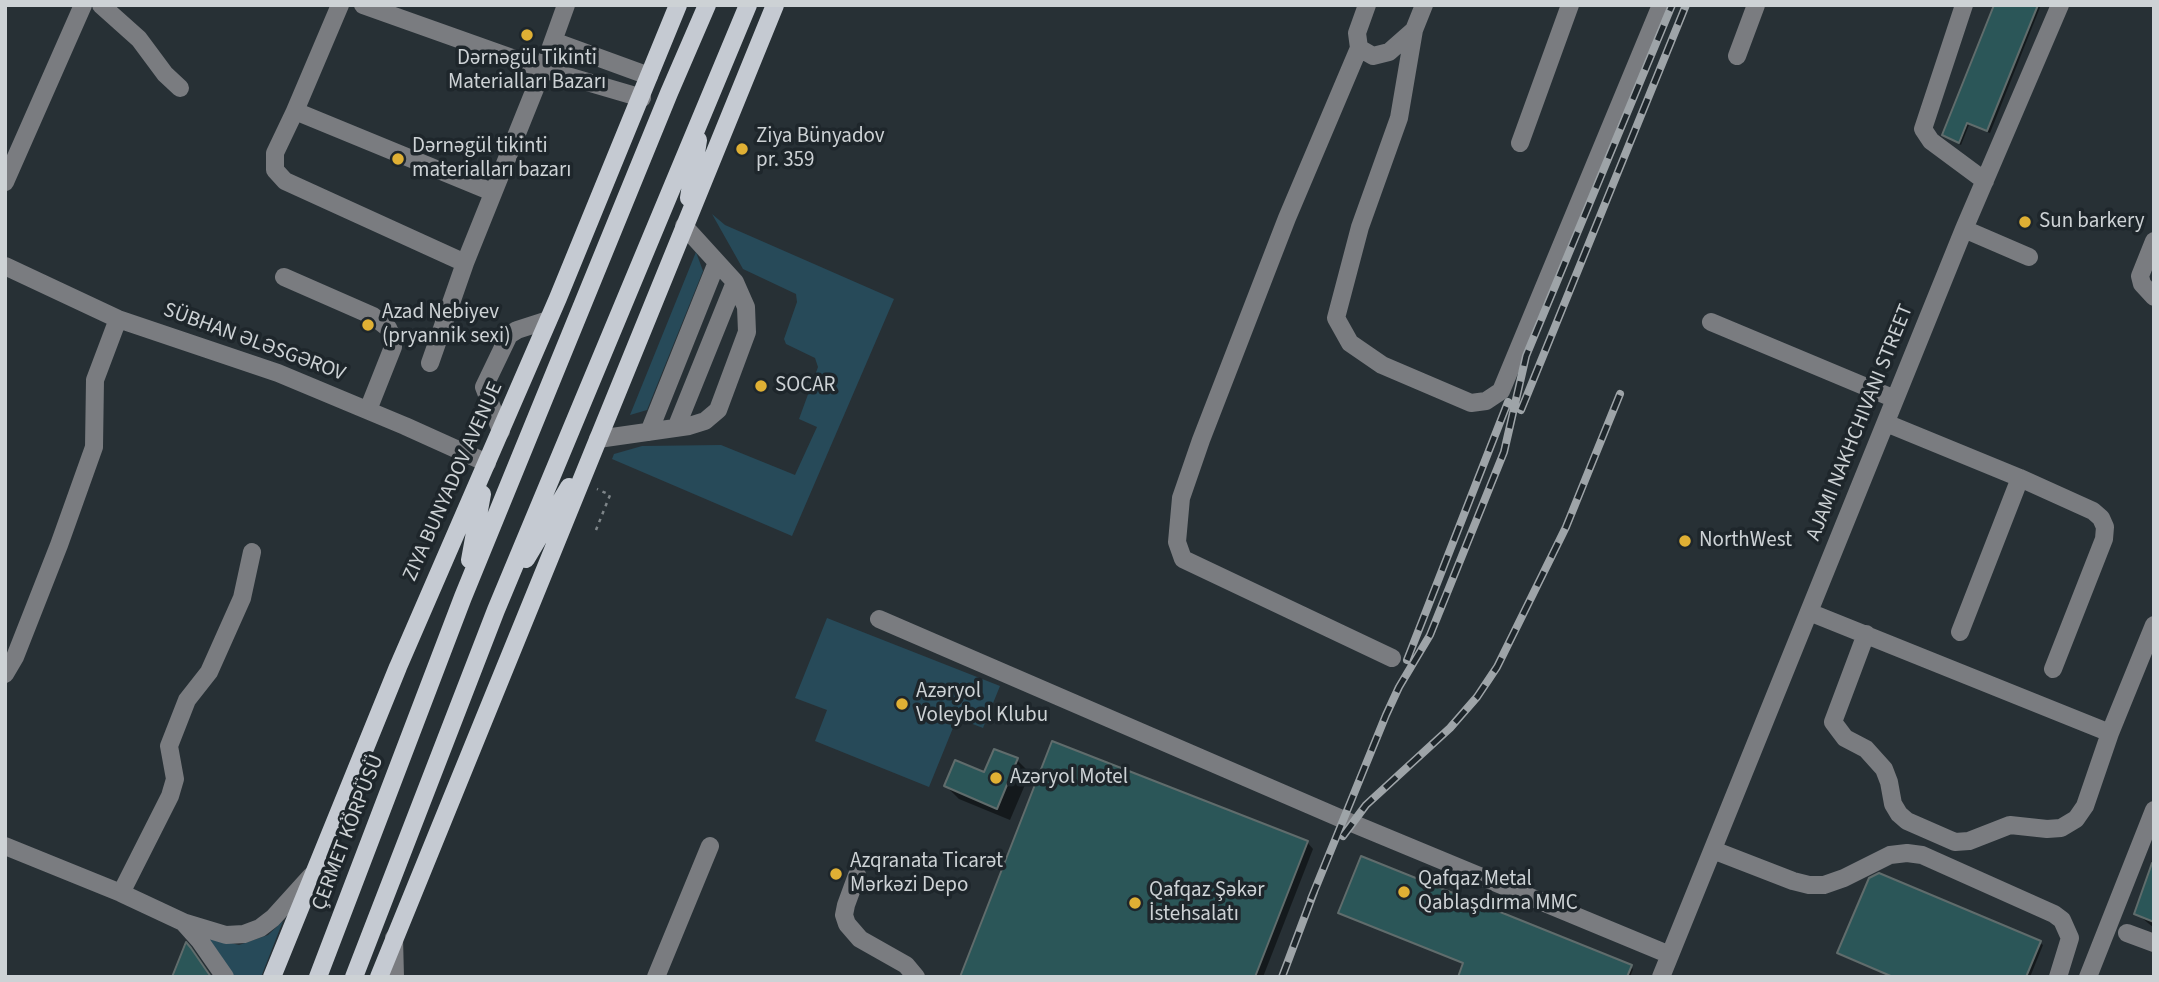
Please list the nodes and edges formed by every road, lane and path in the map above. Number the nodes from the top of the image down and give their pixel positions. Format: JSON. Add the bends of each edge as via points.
{"nodes":[{"id":1,"x":83,"y":5,"type":"edge"},
{"id":2,"x":101,"y":5,"type":"edge"},
{"id":3,"x":340,"y":5,"type":"edge"},
{"id":4,"x":363,"y":5,"type":"edge"},
{"id":5,"x":566,"y":5,"type":"edge"},
{"id":6,"x":678,"y":5,"type":"edge"},
{"id":7,"x":707,"y":5,"type":"edge"},
{"id":8,"x":748,"y":5,"type":"edge"},
{"id":9,"x":775,"y":5,"type":"edge"},
{"id":10,"x":1367,"y":5,"type":"edge"},
{"id":11,"x":1424,"y":5,"type":"edge"},
{"id":12,"x":1570,"y":5,"type":"edge"},
{"id":13,"x":1661,"y":5,"type":"edge"},
{"id":14,"x":1756,"y":5,"type":"edge"},
{"id":15,"x":1964,"y":5,"type":"edge"},
{"id":16,"x":2060,"y":5,"type":"edge"},
{"id":17,"x":1414,"y":30,"type":"junction"},
{"id":18,"x":553,"y":41,"type":"junction"},
{"id":19,"x":1359,"y":48,"type":"junction"},
{"id":20,"x":1737,"y":56,"type":"dead end"},
{"id":21,"x":543,"y":69,"type":"junction"},
{"id":22,"x":649,"y":76,"type":"junction"},
{"id":23,"x":180,"y":89,"type":"dead end"},
{"id":24,"x":669,"y":93,"type":"junction"},
{"id":25,"x":642,"y":98,"type":"junction"},
{"id":26,"x":295,"y":111,"type":"junction"},
{"id":27,"x":702,"y":111,"type":"junction"},
{"id":28,"x":1520,"y":143,"type":"dead end"},
{"id":29,"x":5,"y":181,"type":"edge"},
{"id":30,"x":1985,"y":181,"type":"junction"},
{"id":31,"x":492,"y":191,"type":"junction"},
{"id":32,"x":684,"y":226,"type":"junction"},
{"id":33,"x":1965,"y":229,"type":"junction"},
{"id":34,"x":2154,"y":241,"type":"edge"},
{"id":35,"x":2029,"y":257,"type":"dead end"},
{"id":36,"x":717,"y":262,"type":"junction"},
{"id":37,"x":465,"y":263,"type":"junction"},
{"id":38,"x":5,"y":266,"type":"edge"},
{"id":39,"x":284,"y":277,"type":"dead end"},
{"id":40,"x":735,"y":282,"type":"junction"},
{"id":41,"x":558,"y":298,"type":"junction"},
{"id":42,"x":2154,"y":298,"type":"edge"},
{"id":43,"x":118,"y":319,"type":"junction"},
{"id":44,"x":548,"y":320,"type":"junction"},
{"id":45,"x":1711,"y":322,"type":"dead end"},
{"id":46,"x":430,"y":362,"type":"dead end"},
{"id":47,"x":1895,"y":399,"type":"junction"},
{"id":48,"x":368,"y":410,"type":"junction"},
{"id":49,"x":1886,"y":423,"type":"junction"},
{"id":50,"x":676,"y":428,"type":"junction"},
{"id":51,"x":501,"y":431,"type":"junction"},
{"id":52,"x":649,"y":432,"type":"junction"},
{"id":53,"x":598,"y":439,"type":"junction"},
{"id":54,"x":488,"y":463,"type":"junction"},
{"id":55,"x":2020,"y":478,"type":"junction"},
{"id":56,"x":610,"y":495,"type":"dead end"},
{"id":57,"x":596,"y":530,"type":"dead end"},
{"id":58,"x":252,"y":552,"type":"dead end"},
{"id":59,"x":463,"y":597,"type":"junction"},
{"id":60,"x":496,"y":610,"type":"junction"},
{"id":61,"x":1809,"y":612,"type":"junction"},
{"id":62,"x":880,"y":619,"type":"dead end"},
{"id":63,"x":2154,"y":625,"type":"edge"},
{"id":64,"x":1960,"y":632,"type":"dead end"},
{"id":65,"x":1866,"y":634,"type":"junction"},
{"id":66,"x":1392,"y":658,"type":"dead end"},
{"id":67,"x":2053,"y":669,"type":"dead end"},
{"id":68,"x":5,"y":674,"type":"edge"},
{"id":69,"x":2110,"y":733,"type":"junction"},
{"id":70,"x":2154,"y":810,"type":"edge"},
{"id":71,"x":5,"y":846,"type":"edge"},
{"id":72,"x":710,"y":846,"type":"dead end"},
{"id":73,"x":1713,"y":850,"type":"junction"},
{"id":74,"x":857,"y":875,"type":"dead end"},
{"id":75,"x":312,"y":876,"type":"junction"},
{"id":76,"x":121,"y":893,"type":"junction"},
{"id":77,"x":183,"y":922,"type":"junction"},
{"id":78,"x":2127,"y":933,"type":"dead end"},
{"id":79,"x":394,"y":936,"type":"junction"},
{"id":80,"x":2154,"y":943,"type":"edge"},
{"id":81,"x":1670,"y":955,"type":"junction"},
{"id":82,"x":225,"y":977,"type":"edge"},
{"id":83,"x":272,"y":977,"type":"edge"},
{"id":84,"x":318,"y":977,"type":"edge"},
{"id":85,"x":354,"y":977,"type":"edge"},
{"id":86,"x":379,"y":977,"type":"edge"},
{"id":87,"x":395,"y":977,"type":"edge"},
{"id":88,"x":656,"y":977,"type":"edge"},
{"id":89,"x":916,"y":977,"type":"edge"},
{"id":90,"x":1661,"y":977,"type":"edge"},
{"id":91,"x":2058,"y":977,"type":"edge"},
{"id":92,"x":2088,"y":977,"type":"edge"}],
"edges":[{"from":1,"to":29,"type":"street"},
{"from":2,"to":23,"type":"street","via":[[139,38]]},
{"from":3,"to":26,"type":"street"},
{"from":4,"to":21,"type":"street"},
{"from":5,"to":18,"type":"street"},
{"from":6,"to":22,"type":"main road","name":"ZIYA BUNYADOV AVENUE"},
{"from":7,"to":24,"type":"main road"},
{"from":8,"to":27,"type":"main road"},
{"from":9,"to":32,"type":"main road"},
{"from":10,"to":19,"type":"street","via":[[1357,33]]},
{"from":11,"to":17,"type":"street"},
{"from":12,"to":28,"type":"street"},
{"from":13,"to":17,"type":"street","via":[[1501,391],[1486,401],[1471,403],[1382,365],[1350,343],[1336,318],[1360,227],[1399,118]]},
{"from":14,"to":20,"type":"street"},
{"from":15,"to":30,"type":"street","via":[[1923,129],[1931,141]]},
{"from":16,"to":30,"type":"street","name":"AJAMI NAKHCHIVANI STREET"},
{"from":17,"to":19,"type":"street","via":[[1389,52],[1373,55]]},
{"from":18,"to":21,"type":"street"},
{"from":18,"to":22,"type":"street"},
{"from":19,"to":66,"type":"street","via":[[1201,440],[1181,498],[1177,542],[1184,559]]},
{"from":21,"to":25,"type":"street"},
{"from":21,"to":31,"type":"street"},
{"from":22,"to":25,"type":"main road","name":"ZIYA BUNYADOV AVENUE"},
{"from":24,"to":41,"type":"main road"},
{"from":24,"to":59,"type":"main road"},
{"from":25,"to":41,"type":"main road","name":"ZIYA BUNYADOV AVENUE"},
{"from":26,"to":31,"type":"street"},
{"from":26,"to":37,"type":"street","via":[[275,153],[275,170],[285,181]]},
{"from":27,"to":32,"type":"main road"},
{"from":27,"to":60,"type":"main road"},
{"from":30,"to":33,"type":"street","name":"AJAMI NAKHCHIVANI STREET"},
{"from":31,"to":37,"type":"street"},
{"from":32,"to":36,"type":"street"},
{"from":32,"to":53,"type":"main road"},
{"from":33,"to":35,"type":"street"},
{"from":33,"to":47,"type":"street","name":"AJAMI NAKHCHIVANI STREET"},
{"from":34,"to":42,"type":"street","via":[[2140,276]]},
{"from":36,"to":40,"type":"street"},
{"from":36,"to":52,"type":"street"},
{"from":37,"to":46,"type":"street"},
{"from":38,"to":43,"type":"street","name":"SÜBHAN ƏLƏSGƏROV"},
{"from":39,"to":48,"type":"street","via":[[373,316],[390,332],[393,347]]},
{"from":40,"to":50,"type":"street"},
{"from":40,"to":50,"type":"street","via":[[746,307],[747,332],[718,410],[705,421]]},
{"from":41,"to":44,"type":"main road","name":"ZIYA BUNYADOV AVENUE"},
{"from":43,"to":48,"type":"street","name":"SÜBHAN ƏLƏSGƏROV","via":[[278,373]]},
{"from":43,"to":68,"type":"street","via":[[95,380],[94,447]]},
{"from":44,"to":51,"type":"main road","name":"ZIYA BUNYADOV AVENUE"},
{"from":44,"to":51,"type":"street","via":[[509,335],[484,387]]},
{"from":45,"to":47,"type":"street"},
{"from":47,"to":49,"type":"street","name":"AJAMI NAKHCHIVANI STREET"},
{"from":48,"to":54,"type":"street","name":"SÜBHAN ƏLƏSGƏROV"},
{"from":49,"to":55,"type":"street"},
{"from":49,"to":61,"type":"street","name":"AJAMI NAKHCHIVANI STREET"},
{"from":50,"to":52,"type":"street"},
{"from":51,"to":54,"type":"main road","name":"ZIYA BUNYADOV AVENUE"},
{"from":52,"to":53,"type":"street"},
{"from":53,"to":60,"type":"main road"},
{"from":53,"to":79,"type":"main road"},
{"from":54,"to":59,"type":"main road"},
{"from":54,"to":75,"type":"main road","name":"ZIYA BUNYADOV AVENUE","via":[[397,667]]},
{"from":55,"to":64,"type":"street"},
{"from":55,"to":67,"type":"street","via":[[2093,510],[2105,527]]},
{"from":56,"to":57,"type":"path"},
{"from":58,"to":76,"type":"street","via":[[242,598],[209,672],[187,700],[169,746],[175,771],[170,796]]},
{"from":59,"to":84,"type":"main road","name":"ÇERMET KÖRPÜSÜ"},
{"from":60,"to":85,"type":"main road"},
{"from":61,"to":65,"type":"street"},
{"from":61,"to":73,"type":"street","name":"AJAMI NAKHCHIVANI STREET"},
{"from":62,"to":81,"type":"street"},
{"from":63,"to":69,"type":"street"},
{"from":65,"to":69,"type":"street"},
{"from":65,"to":69,"type":"street","via":[[1833,722],[1844,738],[1866,749],[1884,769],[1899,814],[1942,838],[1969,841],[2010,825],[2062,828],[2085,806]]},
{"from":70,"to":92,"type":"street"},
{"from":71,"to":76,"type":"street"},
{"from":72,"to":88,"type":"street"},
{"from":73,"to":81,"type":"street","name":"AJAMI NAKHCHIVANI STREET"},
{"from":73,"to":91,"type":"street","via":[[1809,885],[1844,878],[1890,855],[1922,855],[2062,919],[2070,938]]},
{"from":74,"to":89,"type":"street","via":[[846,905],[847,924],[860,939],[906,965]]},
{"from":75,"to":77,"type":"street","via":[[273,918],[244,934],[226,935]]},
{"from":75,"to":83,"type":"main road","name":"ZIYA BUNYADOV AVENUE"},
{"from":76,"to":77,"type":"street"},
{"from":77,"to":82,"type":"street"},
{"from":78,"to":80,"type":"street"},
{"from":79,"to":86,"type":"main road"},
{"from":79,"to":87,"type":"street"},
{"from":81,"to":90,"type":"street","name":"AJAMI NAKHCHIVANI STREET"}]}
